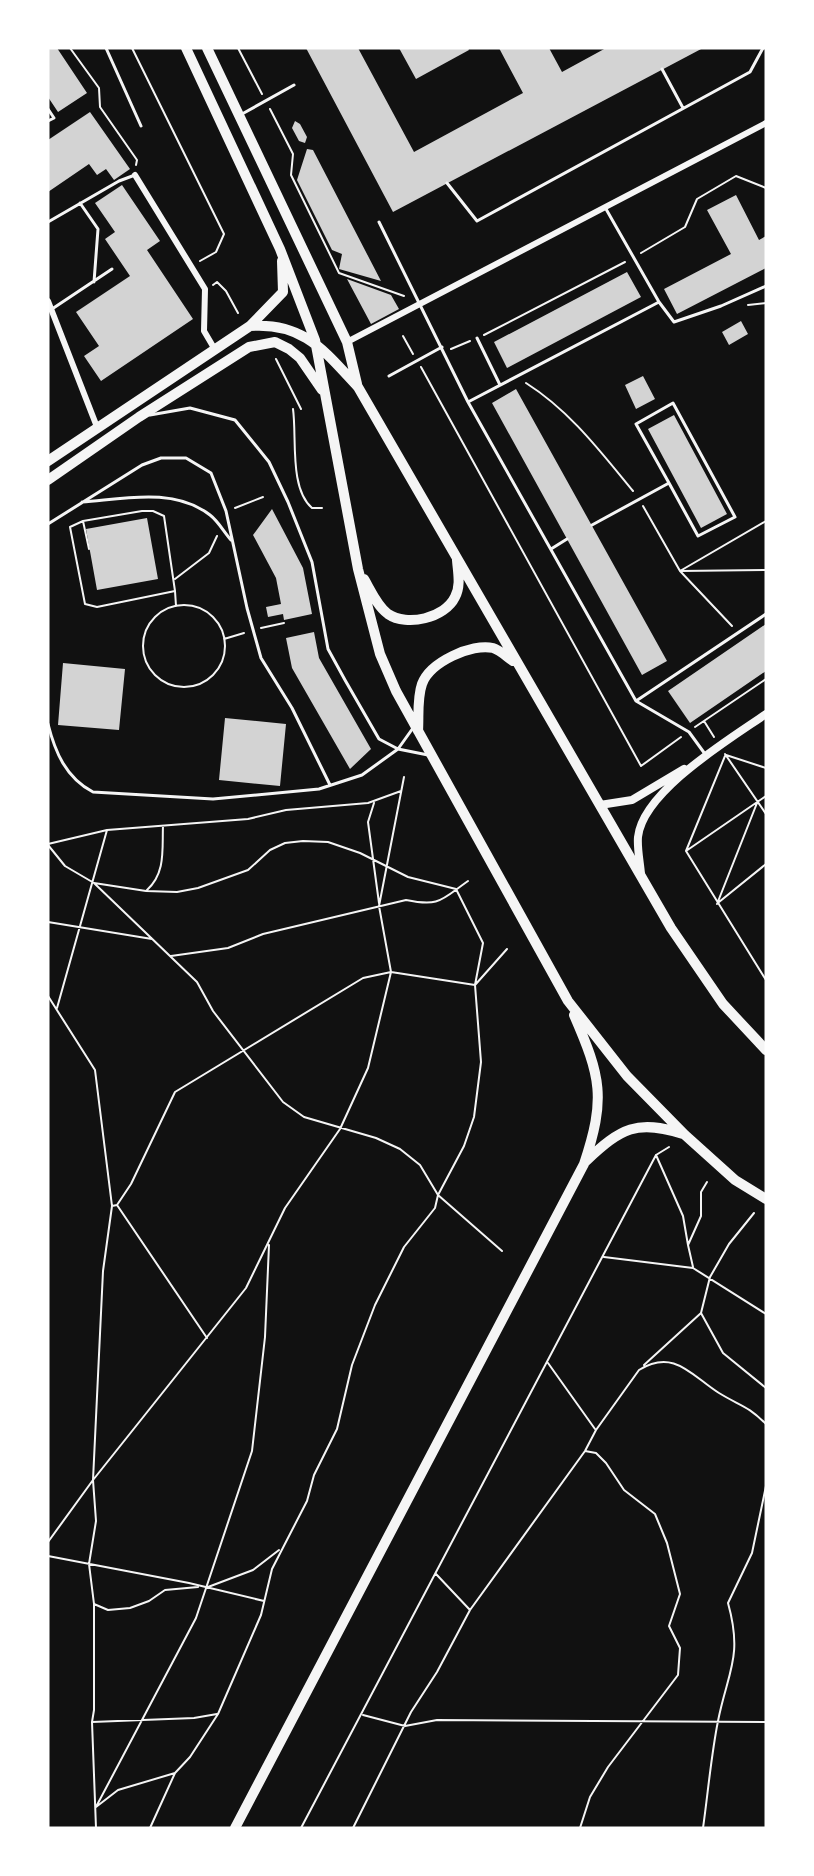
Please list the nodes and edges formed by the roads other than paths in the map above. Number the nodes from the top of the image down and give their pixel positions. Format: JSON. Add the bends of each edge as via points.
{"nodes":[{"id":1,"x":106,"y":48,"type":"edge"},
{"id":2,"x":186,"y":48,"type":"edge"},
{"id":3,"x":207,"y":48,"type":"edge"},
{"id":4,"x":763,"y":48,"type":"edge"},
{"id":5,"x":662,"y":69,"type":"dead end"},
{"id":6,"x":294,"y":85,"type":"dead end"},
{"id":7,"x":683,"y":108,"type":"junction"},
{"id":8,"x":48,"y":109,"type":"edge"},
{"id":9,"x":240,"y":115,"type":"junction"},
{"id":10,"x":48,"y":122,"type":"edge"},
{"id":11,"x":766,"y":123,"type":"edge"},
{"id":12,"x":141,"y":126,"type":"dead end"},
{"id":13,"x":135,"y":175,"type":"joint"},
{"id":14,"x":447,"y":183,"type":"dead end"},
{"id":15,"x":80,"y":203,"type":"junction"},
{"id":16,"x":605,"y":207,"type":"junction"},
{"id":17,"x":48,"y":222,"type":"edge"},
{"id":18,"x":379,"y":222,"type":"dead end"},
{"id":19,"x":280,"y":249,"type":"junction"},
{"id":20,"x":112,"y":269,"type":"dead end"},
{"id":21,"x":94,"y":282,"type":"junction"},
{"id":22,"x":766,"y":286,"type":"edge"},
{"id":23,"x":48,"y":301,"type":"edge"},
{"id":24,"x":658,"y":302,"type":"junction"},
{"id":25,"x":421,"y":303,"type":"junction"},
{"id":26,"x":51,"y":310,"type":"junction"},
{"id":27,"x":250,"y":326,"type":"junction"},
{"id":28,"x":477,"y":338,"type":"road end"},
{"id":29,"x":315,"y":340,"type":"junction"},
{"id":30,"x":347,"y":342,"type":"junction"},
{"id":31,"x":442,"y":347,"type":"junction"},
{"id":32,"x":214,"y":348,"type":"junction"},
{"id":33,"x":389,"y":376,"type":"dead end"},
{"id":34,"x":500,"y":385,"type":"junction"},
{"id":35,"x":358,"y":387,"type":"junction"},
{"id":36,"x":326,"y":395,"type":"junction"},
{"id":37,"x":468,"y":402,"type":"junction"},
{"id":38,"x":139,"y":417,"type":"junction"},
{"id":39,"x":97,"y":427,"type":"junction"},
{"id":40,"x":106,"y":440,"type":"junction"},
{"id":41,"x":48,"y":461,"type":"edge"},
{"id":42,"x":48,"y":480,"type":"edge"},
{"id":43,"x":669,"y":483,"type":"junction"},
{"id":44,"x":81,"y":502,"type":"junction"},
{"id":45,"x":48,"y":525,"type":"edge"},
{"id":46,"x":592,"y":525,"type":"dead end"},
{"id":47,"x":567,"y":539,"type":"dead end"},
{"id":48,"x":232,"y":541,"type":"junction"},
{"id":49,"x":551,"y":549,"type":"junction"},
{"id":50,"x":457,"y":557,"type":"junction"},
{"id":51,"x":358,"y":569,"type":"junction"},
{"id":52,"x":766,"y":614,"type":"edge"},
{"id":53,"x":516,"y":663,"type":"junction"},
{"id":54,"x":636,"y":701,"type":"junction"},
{"id":55,"x":766,"y":714,"type":"edge"},
{"id":56,"x":48,"y":724,"type":"edge"},
{"id":57,"x":416,"y":729,"type":"junction"},
{"id":58,"x":398,"y":749,"type":"junction"},
{"id":59,"x":430,"y":756,"type":"junction"},
{"id":60,"x":706,"y":756,"type":"junction"},
{"id":61,"x":696,"y":763,"type":"junction"},
{"id":62,"x":330,"y":785,"type":"junction"},
{"id":63,"x":600,"y":805,"type":"junction"},
{"id":64,"x":641,"y":875,"type":"junction"},
{"id":65,"x":568,"y":1001,"type":"junction"},
{"id":66,"x":766,"y":1050,"type":"edge"},
{"id":67,"x":685,"y":1135,"type":"junction"},
{"id":68,"x":584,"y":1164,"type":"junction"},
{"id":69,"x":766,"y":1199,"type":"edge"},
{"id":70,"x":235,"y":1828,"type":"edge"}],
"edges":[{"from":1,"to":12,"type":"lane"},
{"from":2,"to":19,"type":"main road"},
{"from":3,"to":9,"type":"main road"},
{"from":4,"to":7,"type":"lane","via":[[750,72]]},
{"from":5,"to":7,"type":"lane"},
{"from":6,"to":9,"type":"lane"},
{"from":7,"to":14,"type":"lane","via":[[477,221]]},
{"from":8,"to":10,"type":"lane","via":[[54,118]]},
{"from":9,"to":30,"type":"main road"},
{"from":11,"to":16,"type":"street"},
{"from":13,"to":15,"type":"lane"},
{"from":13,"to":32,"type":"street","via":[[205,289],[204,331]]},
{"from":15,"to":17,"type":"lane"},
{"from":15,"to":21,"type":"lane","via":[[98,229]]},
{"from":16,"to":24,"type":"lane"},
{"from":16,"to":25,"type":"street"},
{"from":18,"to":25,"type":"lane"},
{"from":19,"to":27,"type":"main road","via":[[283,292]]},
{"from":19,"to":29,"type":"main road"},
{"from":20,"to":21,"type":"lane"},
{"from":21,"to":26,"type":"lane"},
{"from":22,"to":24,"type":"lane","via":[[674,322]]},
{"from":23,"to":26,"type":"street"},
{"from":24,"to":34,"type":"lane"},
{"from":25,"to":30,"type":"street"},
{"from":25,"to":31,"type":"lane"},
{"from":26,"to":39,"type":"street"},
{"from":27,"to":29,"type":"main road","via":[[286,328]]},
{"from":27,"to":32,"type":"main road"},
{"from":28,"to":34,"type":"lane"},
{"from":29,"to":35,"type":"main road"},
{"from":29,"to":36,"type":"main road"},
{"from":30,"to":35,"type":"main road"},
{"from":31,"to":33,"type":"lane"},
{"from":31,"to":37,"type":"lane"},
{"from":32,"to":39,"type":"main road"},
{"from":34,"to":37,"type":"lane"},
{"from":35,"to":50,"type":"main road"},
{"from":36,"to":38,"type":"main road","via":[[300,358],[274,342],[249,347]]},
{"from":36,"to":51,"type":"main road"},
{"from":37,"to":49,"type":"lane"},
{"from":38,"to":40,"type":"main road"},
{"from":38,"to":58,"type":"lane","via":[[190,408],[235,420],[269,462],[312,562],[328,649],[379,739]]},
{"from":39,"to":40,"type":"lane"},
{"from":39,"to":41,"type":"main road"},
{"from":40,"to":42,"type":"main road"},
{"from":43,"to":43,"type":"lane","via":[[636,424],[673,403],[735,517],[698,536]]},
{"from":43,"to":46,"type":"lane"},
{"from":44,"to":45,"type":"lane"},
{"from":44,"to":48,"type":"lane","via":[[145,496],[180,500],[210,515]]},
{"from":44,"to":48,"type":"lane","via":[[142,465],[161,458],[186,458],[212,473]]},
{"from":47,"to":49,"type":"lane"},
{"from":48,"to":62,"type":"lane","via":[[261,658],[292,708]]},
{"from":49,"to":54,"type":"lane"},
{"from":50,"to":51,"type":"main road","via":[[459,587],[454,600],[441,612],[422,619],[389,615]]},
{"from":50,"to":53,"type":"main road"},
{"from":51,"to":57,"type":"main road","via":[[380,654]]},
{"from":52,"to":54,"type":"lane"},
{"from":53,"to":57,"type":"main road","via":[[495,648],[452,654],[422,682]]},
{"from":53,"to":63,"type":"main road"},
{"from":54,"to":60,"type":"lane","via":[[689,732]]},
{"from":55,"to":60,"type":"street"},
{"from":56,"to":62,"type":"lane","via":[[61,760],[81,785],[93,792],[213,799]]},
{"from":57,"to":58,"type":"lane"},
{"from":57,"to":59,"type":"main road"},
{"from":58,"to":59,"type":"lane"},
{"from":58,"to":62,"type":"lane","via":[[362,775]]},
{"from":59,"to":65,"type":"main road"},
{"from":60,"to":61,"type":"street"},
{"from":61,"to":63,"type":"street","via":[[632,800]]},
{"from":61,"to":64,"type":"street","via":[[668,787],[646,814],[638,836]]},
{"from":63,"to":64,"type":"main road"},
{"from":64,"to":66,"type":"main road","via":[[671,928],[723,1004]]},
{"from":65,"to":67,"type":"main road","via":[[627,1076]]},
{"from":65,"to":68,"type":"main road","via":[[599,1085],[599,1110]]},
{"from":67,"to":68,"type":"main road","via":[[642,1125],[609,1140]]},
{"from":67,"to":69,"type":"main road","via":[[735,1180]]},
{"from":68,"to":70,"type":"main road"}]}
